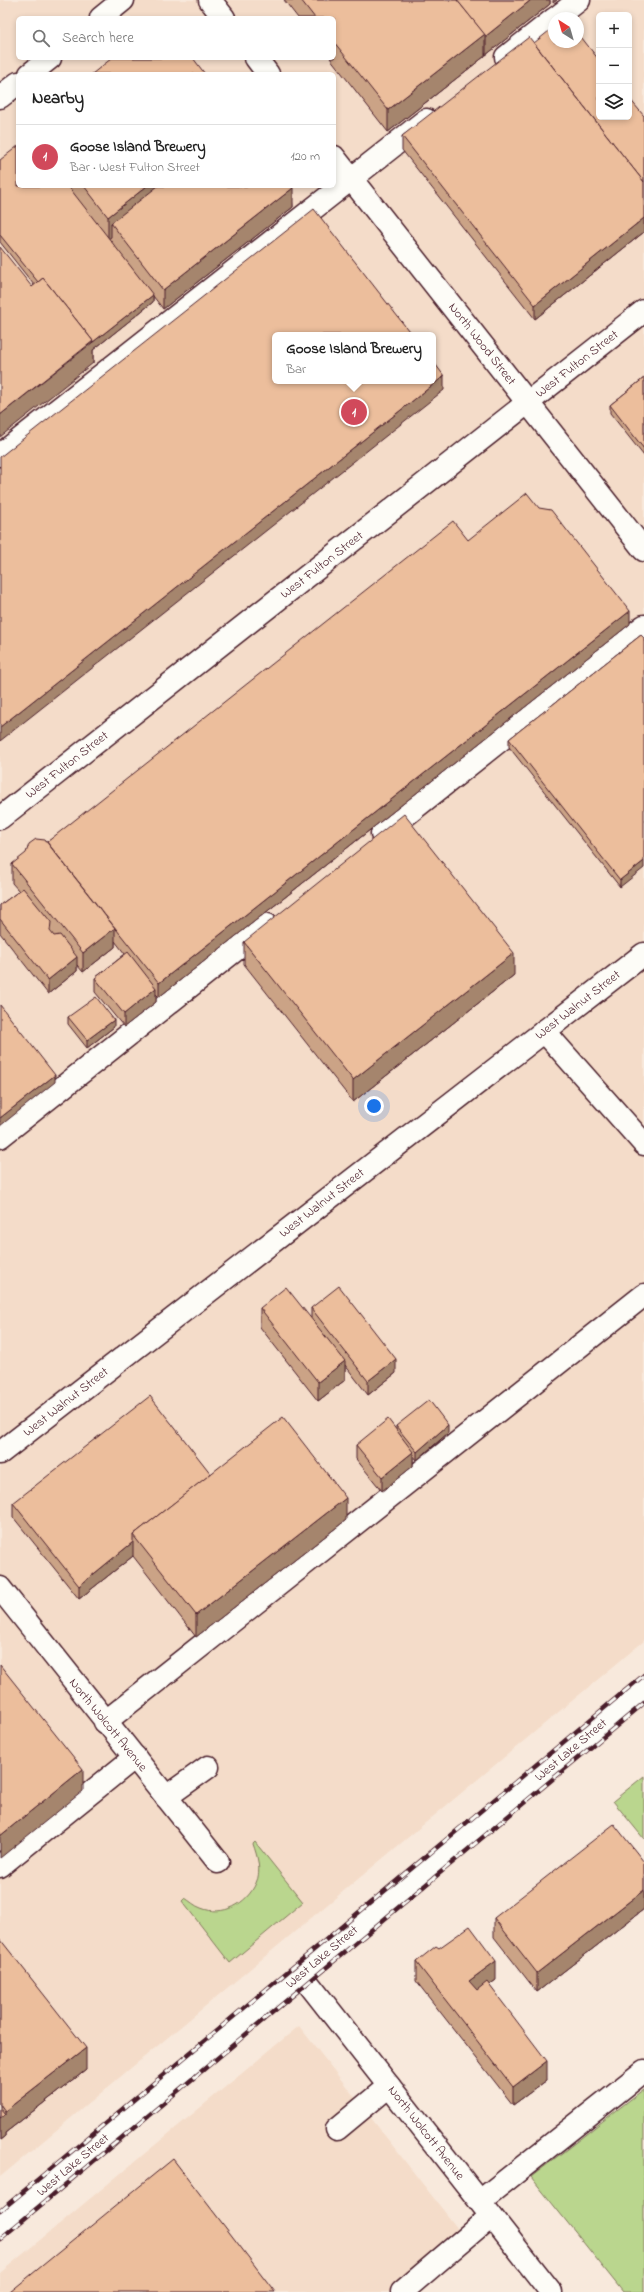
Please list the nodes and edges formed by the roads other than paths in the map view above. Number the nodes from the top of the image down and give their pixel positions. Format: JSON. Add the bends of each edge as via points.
{"nodes":[{"id":1,"x":123,"y":0,"type":"edge"},
{"id":2,"x":210,"y":0,"type":"edge"},
{"id":3,"x":579,"y":0,"type":"edge"},
{"id":4,"x":564,"y":12,"type":"edge"},
{"id":5,"x":103,"y":16,"type":"edge"},
{"id":6,"x":222,"y":16,"type":"edge"},
{"id":7,"x":548,"y":24,"type":"edge"},
{"id":8,"x":48,"y":60,"type":"edge"},
{"id":9,"x":258,"y":60,"type":"edge"},
{"id":10,"x":493,"y":67,"type":"edge"},
{"id":11,"x":32,"y":72,"type":"edge"},
{"id":12,"x":266,"y":72,"type":"edge"},
{"id":13,"x":16,"y":85,"type":"edge"},
{"id":14,"x":0,"y":98,"type":"edge"},
{"id":15,"x":445,"y":105,"type":"edge"},
{"id":16,"x":336,"y":160,"type":"edge"},
{"id":17,"x":351,"y":179,"type":"junction"},
{"id":18,"x":644,"y":311,"type":"edge"},
{"id":19,"x":528,"y":403,"type":"junction"},
{"id":20,"x":0,"y":455,"type":"edge"},
{"id":21,"x":644,"y":550,"type":"edge"},
{"id":22,"x":644,"y":626,"type":"edge"},
{"id":23,"x":0,"y":818,"type":"edge"},
{"id":24,"x":366,"y":846,"type":"edge"},
{"id":25,"x":286,"y":910,"type":"edge"},
{"id":26,"x":644,"y":954,"type":"edge"},
{"id":27,"x":544,"y":1032,"type":"junction"},
{"id":28,"x":0,"y":1137,"type":"edge"},
{"id":29,"x":644,"y":1144,"type":"edge"},
{"id":30,"x":644,"y":1295,"type":"edge"},
{"id":31,"x":0,"y":1453,"type":"edge"},
{"id":32,"x":0,"y":1588,"type":"edge"},
{"id":33,"x":644,"y":1689,"type":"edge"},
{"id":34,"x":105,"y":1722,"type":"junction"},
{"id":35,"x":135,"y":1757,"type":"junction"},
{"id":36,"x":208,"y":1767,"type":"dead end"},
{"id":37,"x":166,"y":1797,"type":"junction"},
{"id":38,"x":218,"y":1862,"type":"dead end"},
{"id":39,"x":0,"y":1866,"type":"edge"},
{"id":40,"x":301,"y":1974,"type":"junction"},
{"id":41,"x":644,"y":2071,"type":"edge"},
{"id":42,"x":389,"y":2086,"type":"junction"},
{"id":43,"x":337,"y":2129,"type":"dead end"},
{"id":44,"x":486,"y":2208,"type":"junction"},
{"id":45,"x":0,"y":2225,"type":"edge"},
{"id":46,"x":402,"y":2292,"type":"edge"},
{"id":47,"x":551,"y":2292,"type":"edge"}],
"edges":[{"from":1,"to":5,"type":"street"},
{"from":2,"to":6,"type":"street"},
{"from":3,"to":4,"type":"street"},
{"from":7,"to":10,"type":"street"},
{"from":8,"to":11,"type":"street"},
{"from":9,"to":12,"type":"street"},
{"from":13,"to":14,"type":"street"},
{"from":15,"to":17,"type":"street"},
{"from":16,"to":17,"type":"street","name":"North Wood Street"},
{"from":17,"to":19,"type":"street","name":"North Wood Street"},
{"from":17,"to":20,"type":"street"},
{"from":18,"to":19,"type":"street","name":"West Fulton Street"},
{"from":19,"to":21,"type":"street","name":"North Wood Street"},
{"from":19,"to":23,"type":"street","name":"West Fulton Street"},
{"from":22,"to":24,"type":"street"},
{"from":25,"to":28,"type":"street"},
{"from":26,"to":27,"type":"street","name":"West Walnut Street"},
{"from":27,"to":29,"type":"street"},
{"from":27,"to":31,"type":"street","name":"West Walnut Street"},
{"from":30,"to":34,"type":"street"},
{"from":32,"to":34,"type":"street","name":"North Wolcott Avenue"},
{"from":33,"to":40,"type":"street","name":"West Lake Street"},
{"from":34,"to":35,"type":"street","name":"North Wolcott Avenue"},
{"from":35,"to":37,"type":"street","name":"North Wolcott Avenue"},
{"from":35,"to":39,"type":"street"},
{"from":36,"to":37,"type":"street"},
{"from":37,"to":38,"type":"street","name":"North Wolcott Avenue"},
{"from":40,"to":42,"type":"street","name":"North Wolcott Avenue"},
{"from":40,"to":45,"type":"street","name":"West Lake Street"},
{"from":41,"to":44,"type":"street"},
{"from":42,"to":43,"type":"street"},
{"from":42,"to":44,"type":"street","name":"North Wolcott Avenue"},
{"from":44,"to":46,"type":"street"},
{"from":44,"to":47,"type":"street","name":"North Wolcott Avenue"}]}
